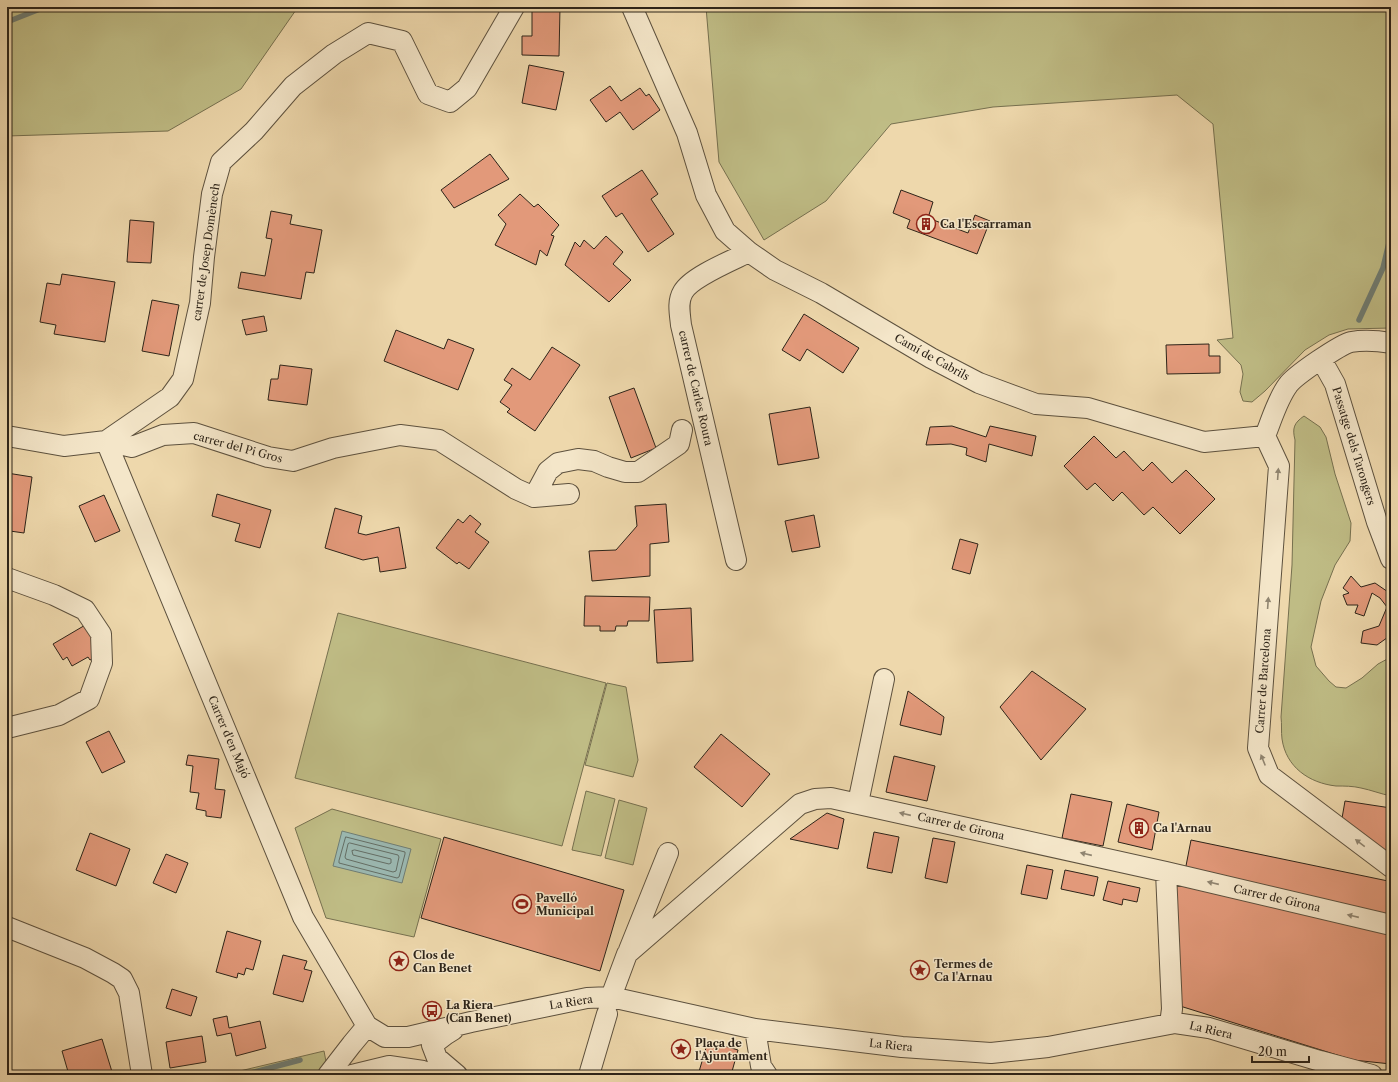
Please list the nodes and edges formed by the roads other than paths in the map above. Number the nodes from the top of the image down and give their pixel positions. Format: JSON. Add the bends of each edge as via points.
{"nodes":[{"id":1,"x":514,"y":7,"type":"edge"},
{"id":2,"x":632,"y":7,"type":"edge"},
{"id":3,"x":748,"y":252,"type":"junction"},
{"id":4,"x":1391,"y":343,"type":"edge"},
{"id":5,"x":1321,"y":359,"type":"junction"},
{"id":6,"x":682,"y":430,"type":"dead end"},
{"id":7,"x":7,"y":436,"type":"edge"},
{"id":8,"x":1265,"y":436,"type":"junction"},
{"id":9,"x":106,"y":441,"type":"junction"},
{"id":10,"x":569,"y":494,"type":"dead end"},
{"id":11,"x":534,"y":498,"type":"junction"},
{"id":12,"x":1391,"y":558,"type":"edge"},
{"id":13,"x":736,"y":560,"type":"dead end"},
{"id":14,"x":7,"y":578,"type":"edge"},
{"id":15,"x":884,"y":679,"type":"dead end"},
{"id":16,"x":7,"y":728,"type":"edge"},
{"id":17,"x":858,"y":803,"type":"junction"},
{"id":18,"x":668,"y":854,"type":"dead end"},
{"id":19,"x":1391,"y":867,"type":"edge"},
{"id":20,"x":1166,"y":872,"type":"junction"},
{"id":21,"x":1391,"y":925,"type":"edge"},
{"id":22,"x":7,"y":927,"type":"edge"},
{"id":23,"x":627,"y":954,"type":"junction"},
{"id":24,"x":609,"y":1006,"type":"junction"},
{"id":25,"x":472,"y":1022,"type":"junction"},
{"id":26,"x":1170,"y":1024,"type":"junction"},
{"id":27,"x":367,"y":1026,"type":"junction"},
{"id":28,"x":755,"y":1029,"type":"junction"},
{"id":29,"x":408,"y":1037,"type":"junction"},
{"id":30,"x":352,"y":1044,"type":"junction"},
{"id":31,"x":389,"y":1066,"type":"junction"},
{"id":32,"x":356,"y":1074,"type":"edge"},
{"id":33,"x":142,"y":1075,"type":"edge"},
{"id":34,"x":328,"y":1075,"type":"edge"},
{"id":35,"x":437,"y":1075,"type":"edge"},
{"id":36,"x":457,"y":1075,"type":"edge"},
{"id":37,"x":588,"y":1075,"type":"edge"},
{"id":38,"x":767,"y":1075,"type":"edge"},
{"id":39,"x":1372,"y":1075,"type":"edge"}],
"edges":[{"from":1,"to":9,"type":"street","name":"carrer de Josep Domènech","via":[[467,88],[450,102],[428,94],[402,41],[368,33],[334,54],[293,86],[254,131],[220,162],[212,194],[200,303],[183,379],[170,397]]},
{"from":2,"to":3,"type":"street","name":"Camí de Cabrils","via":[[687,133],[706,195],[725,230]]},
{"from":3,"to":8,"type":"street","name":"Camí de Cabrils","via":[[931,358],[979,383],[1036,404],[1088,408],[1204,442]]},
{"from":3,"to":13,"type":"street","name":"carrer de Carles Roura","via":[[695,281],[683,292],[679,306],[681,325]]},
{"from":4,"to":5,"type":"street","via":[[1350,342]]},
{"from":5,"to":8,"type":"street","via":[[1289,384]]},
{"from":5,"to":12,"type":"street","name":"Passatge dels Tarongers","via":[[1335,384],[1377,522]]},
{"from":6,"to":11,"type":"street","via":[[679,444],[638,472],[625,472],[594,461],[578,459],[558,463],[548,471]]},
{"from":7,"to":9,"type":"street","name":"carrer de Josep Domènech","via":[[64,446]]},
{"from":19,"to":8,"type":"street","name":"Carrer de Barcelona","one_way":true,"via":[[1269,775],[1258,748],[1279,466]]},
{"from":9,"to":11,"type":"street","name":"carrer del Pi Gros","via":[[132,447],[163,436],[194,433],[268,457],[293,461],[333,448],[400,435],[439,440]]},
{"from":9,"to":27,"type":"street","name":"Carrer d'en Majó","via":[[303,918]]},
{"from":10,"to":11,"type":"street"},
{"from":14,"to":16,"type":"street","via":[[54,595],[85,610],[101,634],[102,663],[89,699],[59,716]]},
{"from":15,"to":17,"type":"street"},
{"from":20,"to":17,"type":"street","name":"Carrer de Girona","one_way":true},
{"from":17,"to":23,"type":"street","name":"Carrer de Girona","via":[[831,798],[815,799],[800,804]]},
{"from":18,"to":23,"type":"street"},
{"from":21,"to":20,"type":"street","name":"Carrer de Girona","one_way":true},
{"from":20,"to":26,"type":"street","via":[[1172,1009]]},
{"from":22,"to":33,"type":"street","via":[[86,958],[122,979],[129,993]]},
{"from":23,"to":24,"type":"street","name":"Carrer de Girona"},
{"from":24,"to":25,"type":"street","name":"La Riera","via":[[587,998]]},
{"from":24,"to":28,"type":"street","name":"La Riera"},
{"from":24,"to":37,"type":"street","name":"Carrer de Girona"},
{"from":25,"to":29,"type":"street","name":"La Riera"},
{"from":25,"to":36,"type":"street","via":[[445,1034],[432,1045],[437,1058]]},
{"from":26,"to":28,"type":"street","name":"La Riera","via":[[1048,1047],[991,1053],[902,1046]]},
{"from":26,"to":39,"type":"street","name":"La Riera","via":[[1209,1028]]},
{"from":27,"to":29,"type":"street","name":"La Riera","via":[[385,1037]]},
{"from":27,"to":30,"type":"street"},
{"from":28,"to":38,"type":"street","via":[[761,1066]]},
{"from":29,"to":31,"type":"street"},
{"from":30,"to":32,"type":"street"},
{"from":30,"to":34,"type":"street"},
{"from":31,"to":32,"type":"street"},
{"from":31,"to":35,"type":"street"}]}
